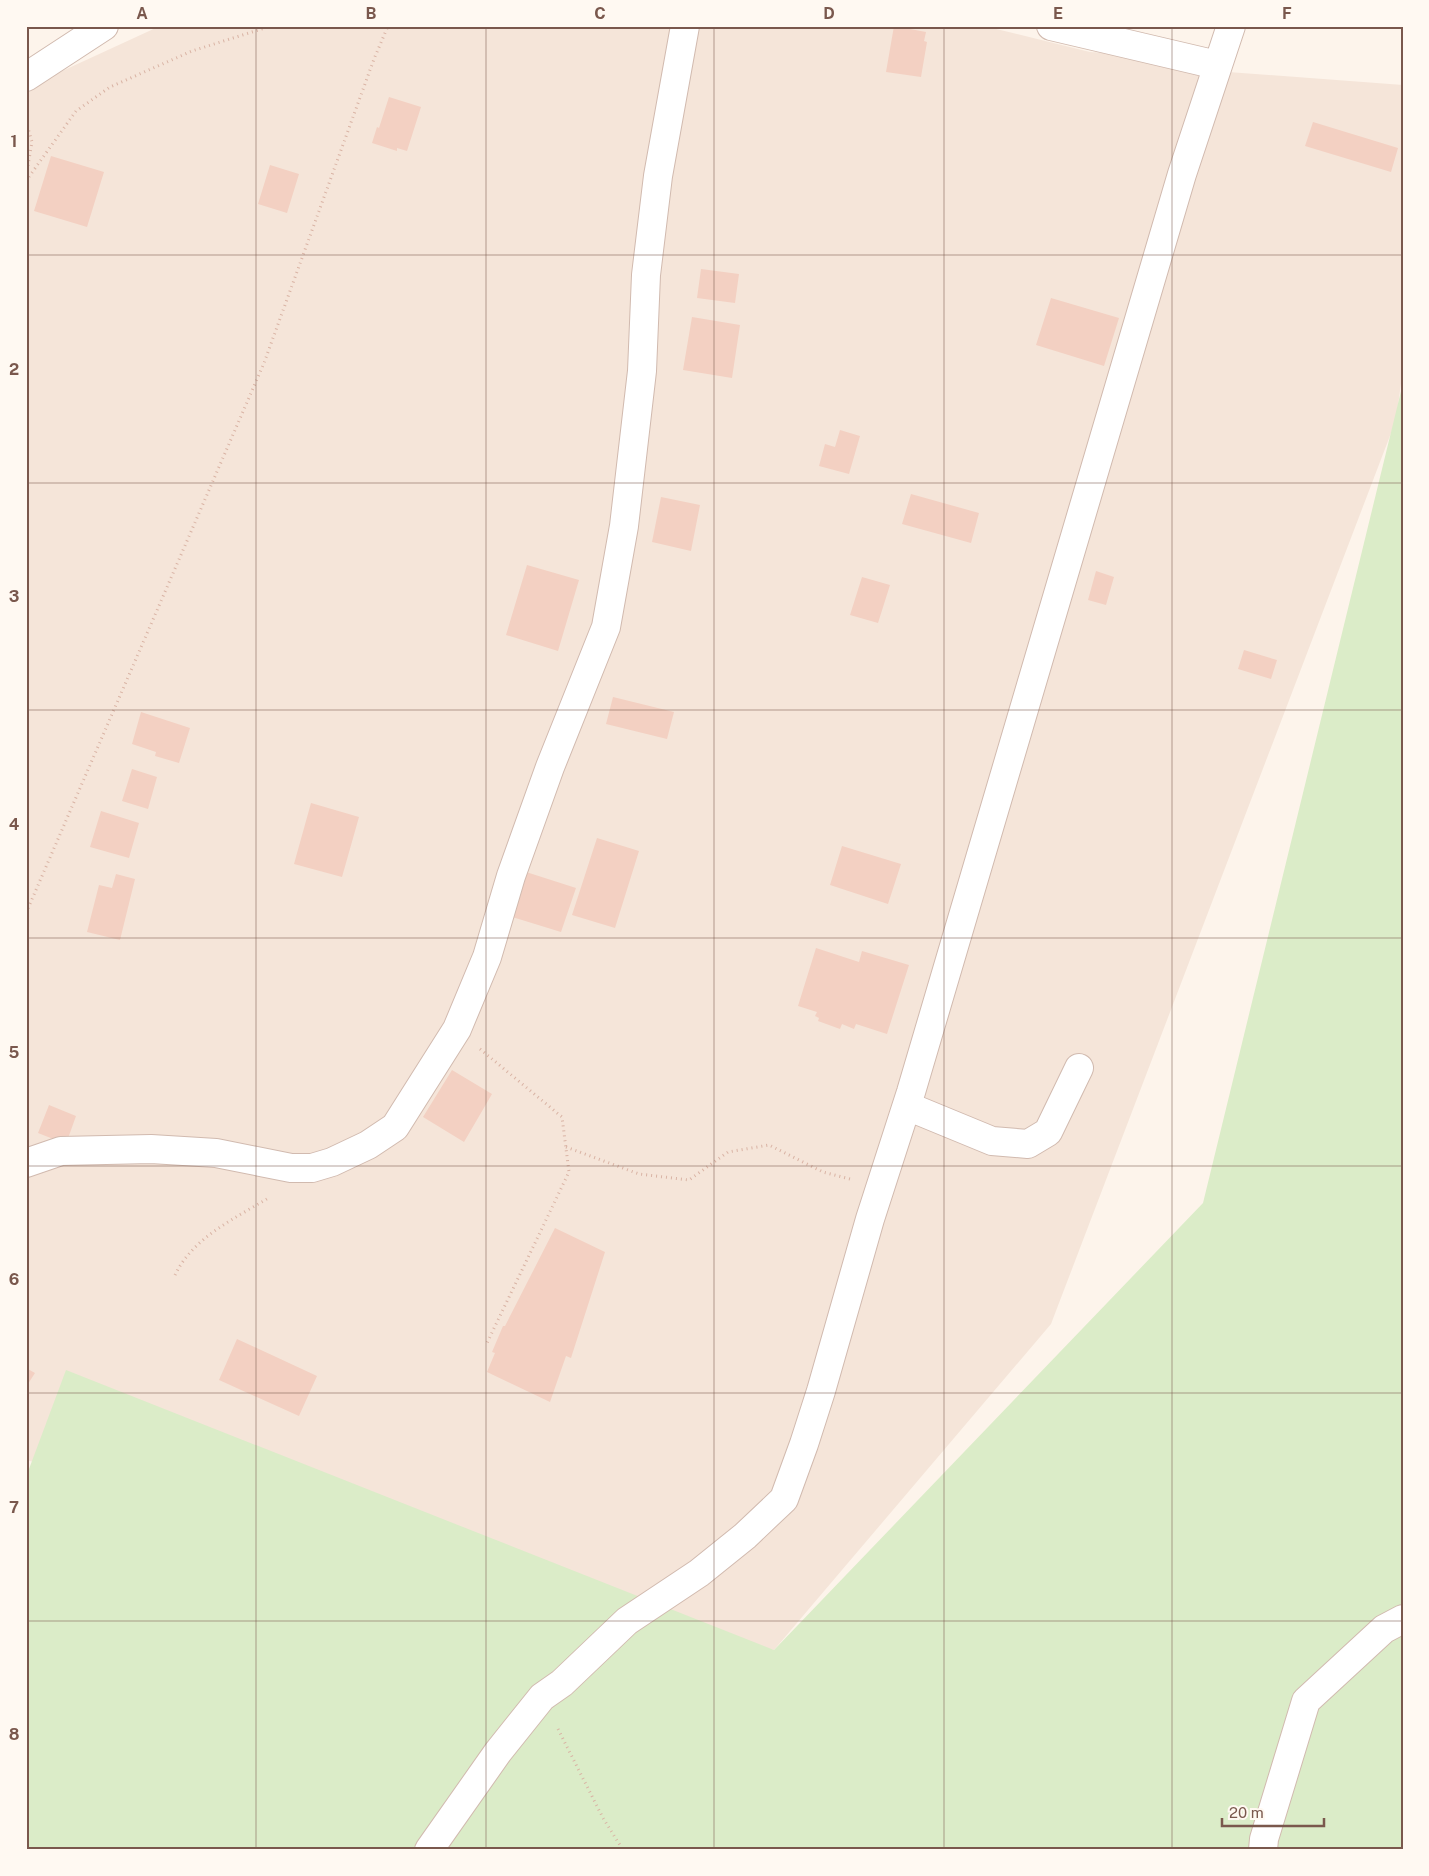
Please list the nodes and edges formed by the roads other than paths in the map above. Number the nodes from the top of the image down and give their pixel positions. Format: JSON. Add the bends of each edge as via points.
{"nodes":[{"id":1,"x":104,"y":26,"type":"edge"},
{"id":2,"x":685,"y":26,"type":"edge"},
{"id":3,"x":1051,"y":26,"type":"edge"},
{"id":4,"x":1231,"y":26,"type":"edge"},
{"id":5,"x":1217,"y":65,"type":"junction"},
{"id":6,"x":26,"y":77,"type":"edge"},
{"id":7,"x":1078,"y":1068,"type":"dead end"},
{"id":8,"x":907,"y":1106,"type":"junction"},
{"id":9,"x":26,"y":1163,"type":"edge"},
{"id":10,"x":1403,"y":1619,"type":"edge"},
{"id":11,"x":429,"y":1850,"type":"edge"},
{"id":12,"x":1263,"y":1850,"type":"edge"}],
"edges":[{"from":1,"to":6,"type":"street"},
{"from":2,"to":9,"type":"street","via":[[658,176],[646,275],[642,372],[624,526],[606,627],[550,767],[511,876],[487,958],[457,1029],[395,1127],[368,1146],[332,1162],[312,1168],[291,1168],[216,1153],[151,1149],[61,1151]]},
{"from":3,"to":5,"type":"street"},
{"from":4,"to":5,"type":"street"},
{"from":5,"to":8,"type":"street","via":[[1101,444]]},
{"from":7,"to":8,"type":"street","via":[[1048,1132],[1028,1144],[992,1141]]},
{"from":8,"to":11,"type":"street","via":[[821,1391],[784,1499],[700,1573],[627,1621],[562,1683],[542,1697],[498,1752]]},
{"from":10,"to":12,"type":"street","via":[[1384,1629],[1306,1702]]}]}
